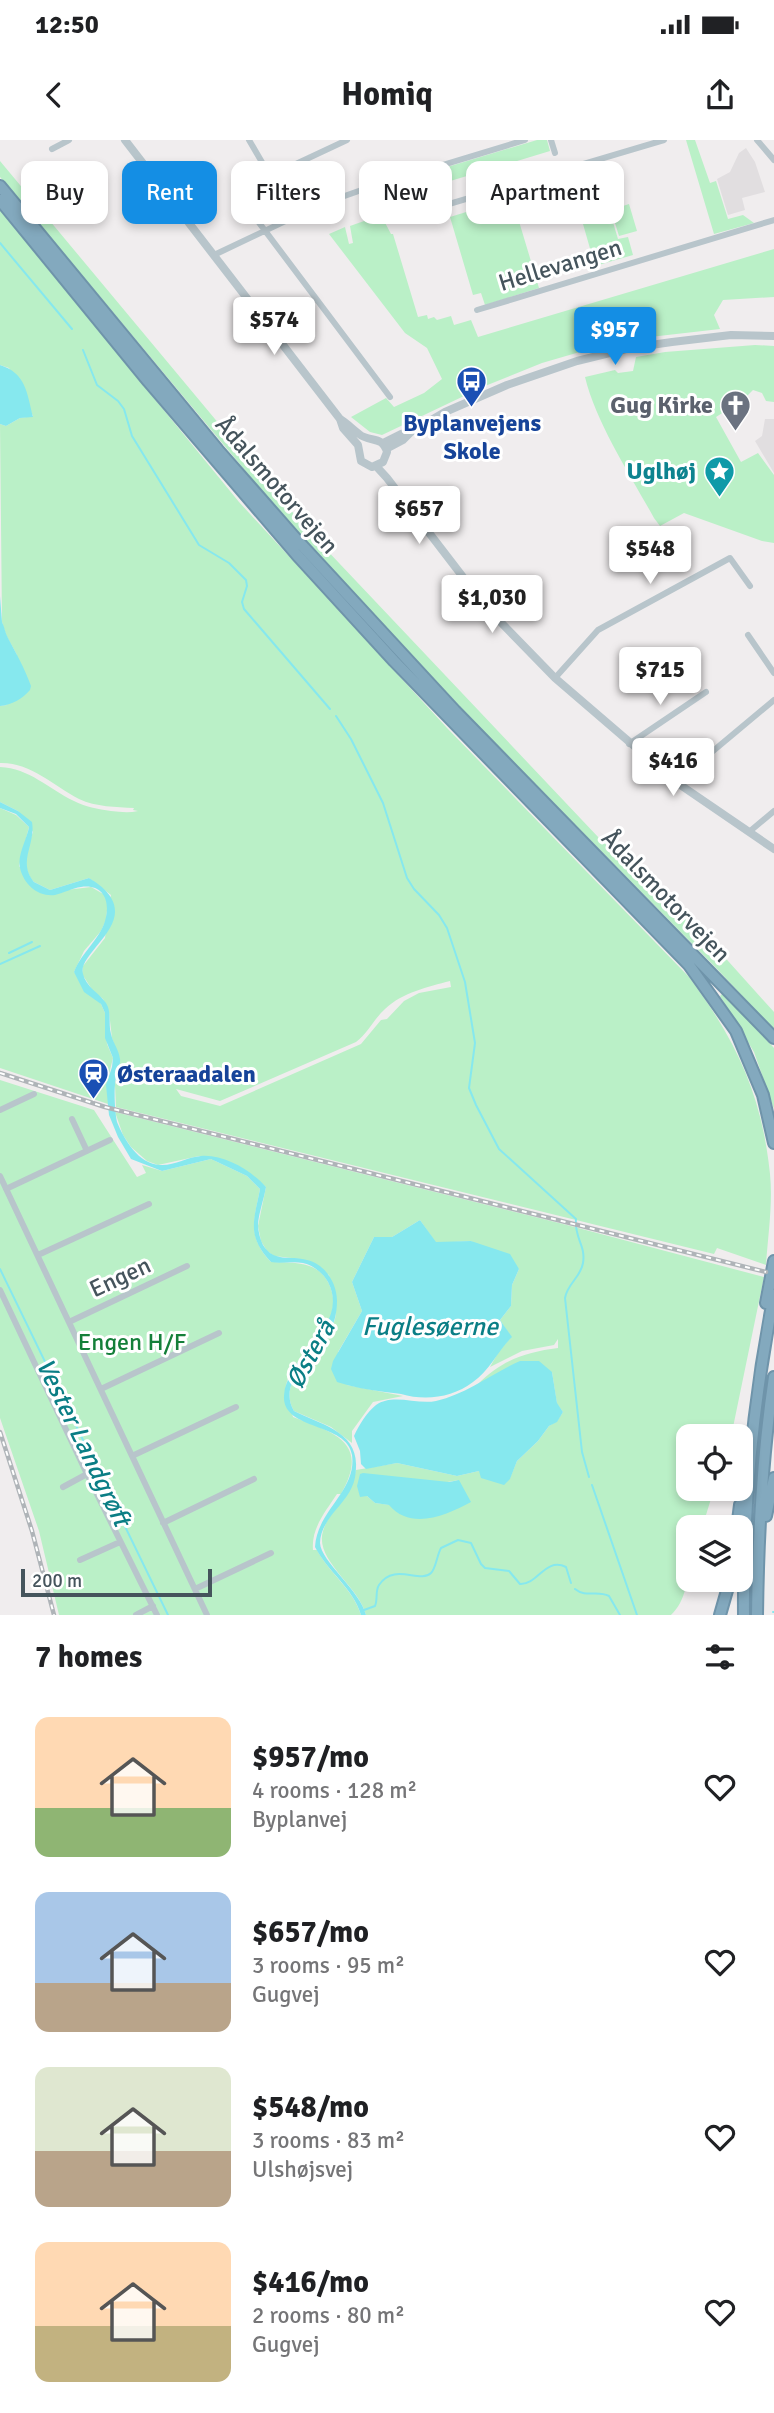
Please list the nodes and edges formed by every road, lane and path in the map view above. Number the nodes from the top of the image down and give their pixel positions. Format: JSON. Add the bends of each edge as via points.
{"nodes":[{"id":1,"x":125,"y":140,"type":"edge"},
{"id":2,"x":249,"y":140,"type":"edge"},
{"id":3,"x":347,"y":140,"type":"edge"},
{"id":4,"x":525,"y":140,"type":"edge"},
{"id":5,"x":551,"y":140,"type":"edge"},
{"id":6,"x":664,"y":140,"type":"edge"},
{"id":7,"x":757,"y":140,"type":"edge"},
{"id":8,"x":63,"y":141,"type":"edge"},
{"id":9,"x":52,"y":149,"type":"dead end"},
{"id":10,"x":555,"y":153,"type":"dead end"},
{"id":11,"x":774,"y":160,"type":"edge"},
{"id":12,"x":261,"y":161,"type":"edge"},
{"id":13,"x":302,"y":161,"type":"edge"},
{"id":14,"x":452,"y":162,"type":"edge"},
{"id":15,"x":0,"y":186,"type":"edge"},
{"id":16,"x":359,"y":192,"type":"edge"},
{"id":17,"x":0,"y":200,"type":"edge"},
{"id":18,"x":452,"y":204,"type":"edge"},
{"id":19,"x":774,"y":220,"type":"edge"},
{"id":20,"x":259,"y":224,"type":"edge"},
{"id":21,"x":265,"y":232,"type":"junction"},
{"id":22,"x":214,"y":255,"type":"junction"},
{"id":23,"x":477,"y":310,"type":"dead end"},
{"id":24,"x":774,"y":336,"type":"edge"},
{"id":25,"x":390,"y":397,"type":"dead end"},
{"id":26,"x":340,"y":419,"type":"junction"},
{"id":27,"x":370,"y":439,"type":"junction"},
{"id":28,"x":385,"y":446,"type":"junction"},
{"id":29,"x":359,"y":450,"type":"junction"},
{"id":30,"x":380,"y":464,"type":"junction"},
{"id":31,"x":750,"y":586,"type":"dead end"},
{"id":32,"x":748,"y":635,"type":"dead end"},
{"id":33,"x":774,"y":673,"type":"edge"},
{"id":34,"x":555,"y":678,"type":"junction"},
{"id":35,"x":705,"y":692,"type":"dead end"},
{"id":36,"x":774,"y":700,"type":"edge"},
{"id":37,"x":629,"y":744,"type":"junction"},
{"id":38,"x":676,"y":782,"type":"junction"},
{"id":39,"x":774,"y":811,"type":"edge"},
{"id":40,"x":749,"y":832,"type":"junction"},
{"id":41,"x":774,"y":849,"type":"edge"},
{"id":42,"x":774,"y":1038,"type":"edge"},
{"id":43,"x":34,"y":1094,"type":"dead end"},
{"id":44,"x":0,"y":1110,"type":"edge"},
{"id":45,"x":72,"y":1119,"type":"dead end"},
{"id":46,"x":110,"y":1140,"type":"dead end"},
{"id":47,"x":774,"y":1143,"type":"edge"},
{"id":48,"x":87,"y":1151,"type":"junction"},
{"id":49,"x":0,"y":1176,"type":"edge"},
{"id":50,"x":7,"y":1191,"type":"junction"},
{"id":51,"x":0,"y":1196,"type":"edge"},
{"id":52,"x":149,"y":1204,"type":"dead end"},
{"id":53,"x":38,"y":1255,"type":"junction"},
{"id":54,"x":774,"y":1261,"type":"edge"},
{"id":55,"x":187,"y":1266,"type":"dead end"},
{"id":56,"x":0,"y":1290,"type":"edge"},
{"id":57,"x":774,"y":1295,"type":"edge"},
{"id":58,"x":69,"y":1322,"type":"junction"},
{"id":59,"x":219,"y":1333,"type":"dead end"},
{"id":60,"x":774,"y":1377,"type":"edge"},
{"id":61,"x":101,"y":1389,"type":"junction"},
{"id":62,"x":236,"y":1407,"type":"dead end"},
{"id":63,"x":753,"y":1424,"type":"edge"},
{"id":64,"x":753,"y":1424,"type":"edge"},
{"id":65,"x":132,"y":1456,"type":"junction"},
{"id":66,"x":87,"y":1474,"type":"junction"},
{"id":67,"x":774,"y":1478,"type":"edge"},
{"id":68,"x":254,"y":1479,"type":"dead end"},
{"id":69,"x":63,"y":1487,"type":"dead end"},
{"id":70,"x":747,"y":1501,"type":"edge"},
{"id":71,"x":163,"y":1523,"type":"junction"},
{"id":72,"x":120,"y":1542,"type":"junction"},
{"id":73,"x":271,"y":1553,"type":"dead end"},
{"id":74,"x":80,"y":1560,"type":"dead end"},
{"id":75,"x":195,"y":1589,"type":"junction"},
{"id":76,"x":727,"y":1592,"type":"edge"},
{"id":77,"x":153,"y":1606,"type":"junction"},
{"id":78,"x":136,"y":1615,"type":"edge"},
{"id":79,"x":157,"y":1615,"type":"edge"},
{"id":80,"x":207,"y":1615,"type":"edge"},
{"id":81,"x":720,"y":1615,"type":"edge"},
{"id":82,"x":744,"y":1615,"type":"edge"},
{"id":83,"x":757,"y":1615,"type":"edge"}],
"edges":[{"from":1,"to":22,"type":"street"},
{"from":2,"to":12,"type":"street"},
{"from":3,"to":13,"type":"street"},
{"from":4,"to":14,"type":"street"},
{"from":5,"to":10,"type":"street"},
{"from":6,"to":18,"type":"street"},
{"from":7,"to":11,"type":"street"},
{"from":8,"to":9,"type":"street"},
{"from":15,"to":42,"type":"highway","name":"Ådalsmotorvejen","via":[[316,561],[455,711]]},
{"from":16,"to":21,"type":"street","via":[[319,205]]},
{"from":17,"to":47,"type":"highway","name":"Ådalsmotorvejen","via":[[298,555],[394,661],[689,965],[736,1031],[763,1095]]},
{"from":19,"to":23,"type":"street","name":"Hellevangen"},
{"from":20,"to":21,"type":"street"},
{"from":21,"to":22,"type":"street"},
{"from":21,"to":25,"type":"street"},
{"from":22,"to":26,"type":"street"},
{"from":24,"to":28,"type":"street","via":[[731,335],[629,348],[540,373],[439,415]]},
{"from":26,"to":27,"type":"street"},
{"from":26,"to":29,"type":"street"},
{"from":27,"to":28,"type":"street"},
{"from":27,"to":29,"type":"street"},
{"from":28,"to":30,"type":"street"},
{"from":29,"to":30,"type":"street","via":[[361,461],[368,466]]},
{"from":30,"to":34,"type":"street","via":[[485,607]]},
{"from":31,"to":34,"type":"street","via":[[730,558],[598,630]]},
{"from":32,"to":33,"type":"street"},
{"from":34,"to":37,"type":"street"},
{"from":35,"to":37,"type":"street"},
{"from":36,"to":38,"type":"street"},
{"from":37,"to":38,"type":"street"},
{"from":38,"to":40,"type":"street"},
{"from":39,"to":40,"type":"street"},
{"from":40,"to":41,"type":"street"},
{"from":43,"to":44,"type":"street"},
{"from":45,"to":48,"type":"street"},
{"from":46,"to":48,"type":"street"},
{"from":48,"to":50,"type":"street"},
{"from":49,"to":50,"type":"street","name":"Engen"},
{"from":50,"to":51,"type":"street"},
{"from":50,"to":53,"type":"street","name":"Engen"},
{"from":52,"to":53,"type":"street"},
{"from":53,"to":58,"type":"street","name":"Engen"},
{"from":54,"to":63,"type":"highway","via":[[760,1340]]},
{"from":55,"to":58,"type":"street","name":"Engen"},
{"from":56,"to":66,"type":"street"},
{"from":57,"to":64,"type":"highway"},
{"from":58,"to":61,"type":"street","name":"Engen"},
{"from":59,"to":61,"type":"street"},
{"from":60,"to":83,"type":"highway","via":[[762,1467]]},
{"from":61,"to":65,"type":"street","name":"Engen"},
{"from":62,"to":65,"type":"street"},
{"from":65,"to":71,"type":"street","name":"Engen"},
{"from":66,"to":69,"type":"street"},
{"from":66,"to":72,"type":"street"},
{"from":67,"to":83,"type":"highway"},
{"from":68,"to":71,"type":"street"},
{"from":70,"to":82,"type":"highway"},
{"from":71,"to":75,"type":"street","name":"Engen"},
{"from":72,"to":74,"type":"street"},
{"from":72,"to":77,"type":"street"},
{"from":73,"to":75,"type":"street"},
{"from":75,"to":80,"type":"street","name":"Engen"},
{"from":76,"to":81,"type":"highway"},
{"from":77,"to":78,"type":"street"},
{"from":77,"to":79,"type":"street"}]}
